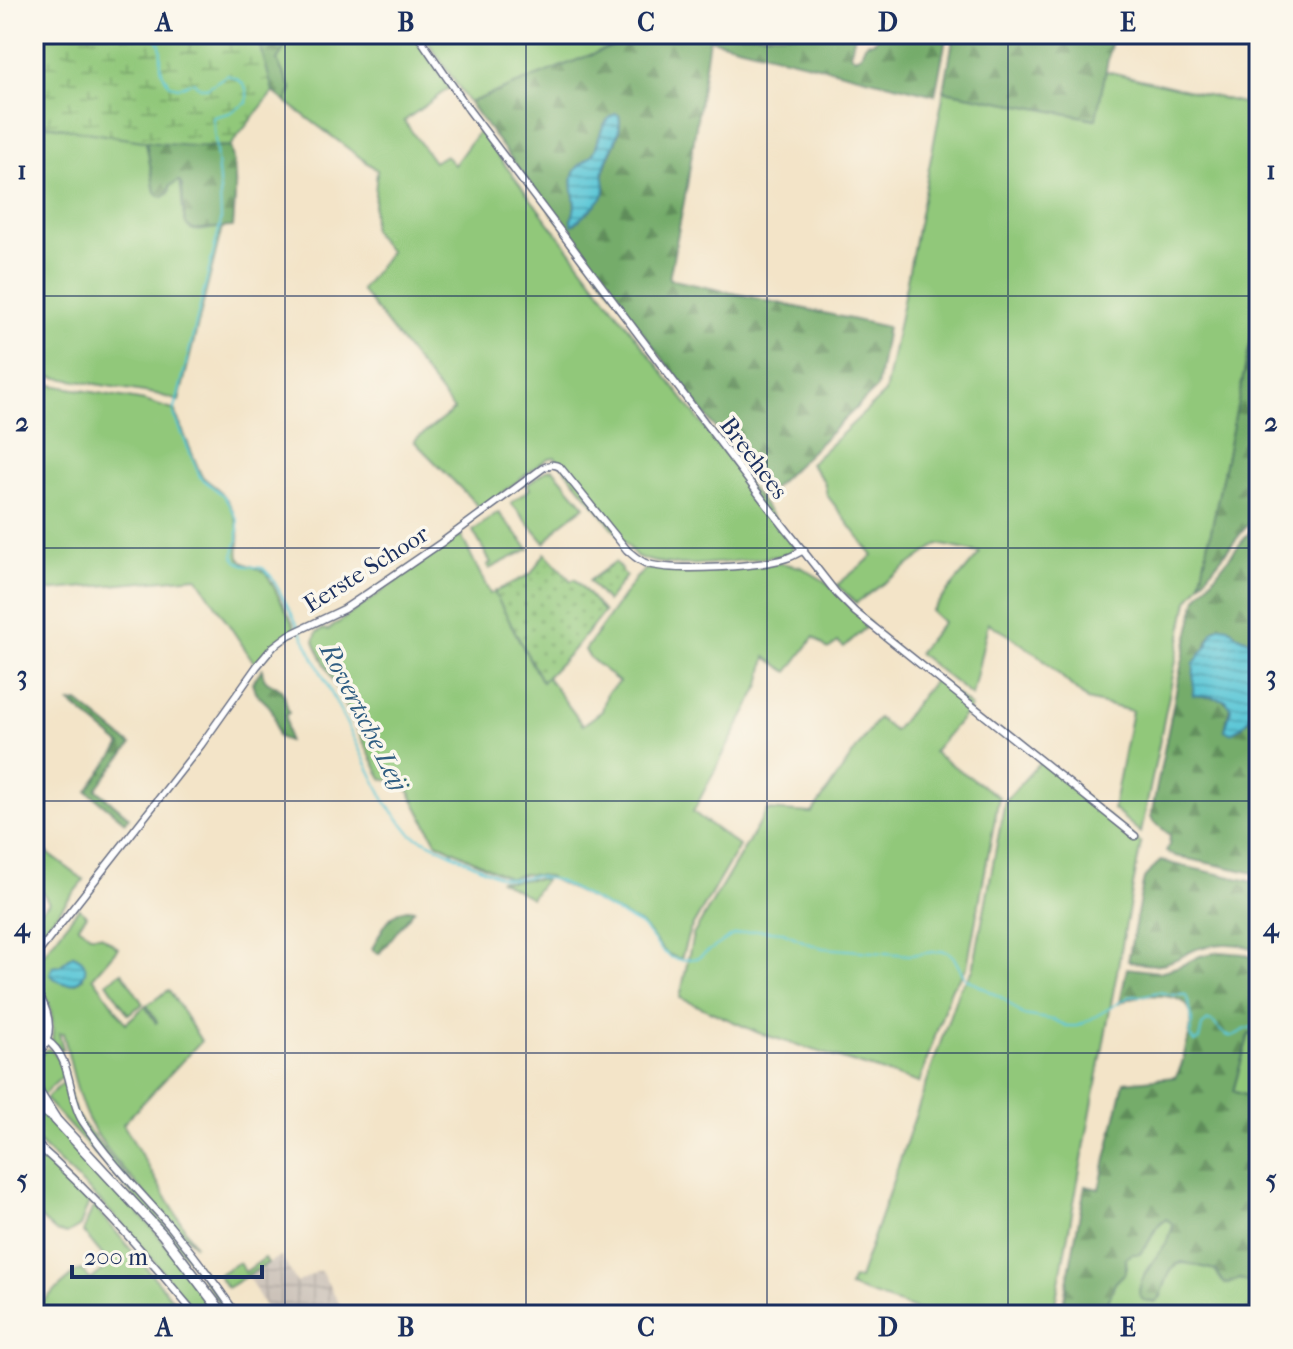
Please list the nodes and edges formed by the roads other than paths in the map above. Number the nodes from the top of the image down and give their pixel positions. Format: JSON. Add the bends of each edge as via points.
{"nodes":[{"id":1,"x":417,"y":34,"type":"edge"},
{"id":2,"x":804,"y":550,"type":"junction"},
{"id":3,"x":1135,"y":836,"type":"dead end"},
{"id":4,"x":34,"y":958,"type":"edge"},
{"id":5,"x":34,"y":988,"type":"edge"},
{"id":6,"x":44,"y":1009,"type":"junction"},
{"id":7,"x":46,"y":1040,"type":"junction"},
{"id":8,"x":34,"y":1046,"type":"edge"},
{"id":9,"x":34,"y":1065,"type":"edge"},
{"id":10,"x":34,"y":1088,"type":"edge"},
{"id":11,"x":34,"y":1103,"type":"edge"},
{"id":12,"x":56,"y":1120,"type":"junction"},
{"id":13,"x":34,"y":1142,"type":"edge"},
{"id":14,"x":196,"y":1315,"type":"edge"},
{"id":15,"x":224,"y":1315,"type":"edge"},
{"id":16,"x":237,"y":1315,"type":"edge"}],
"edges":[{"from":1,"to":2,"type":"street","name":"Breehees"},
{"from":2,"to":3,"type":"street","name":"Breehees","via":[[855,612]]},
{"from":2,"to":4,"type":"street","name":"Eerste Schoor","via":[[780,560],[725,566],[649,564],[627,550],[560,467],[549,464],[344,609],[281,640]]},
{"from":5,"to":6,"type":"street"},
{"from":6,"to":7,"type":"street"},
{"from":6,"to":8,"type":"street"},
{"from":7,"to":9,"type":"street"},
{"from":7,"to":16,"type":"street","via":[[61,1054],[77,1112],[95,1139]]},
{"from":9,"to":10,"type":"main road"},
{"from":10,"to":12,"type":"main road"},
{"from":11,"to":12,"type":"main road"},
{"from":12,"to":15,"type":"main road","via":[[153,1223]]},
{"from":13,"to":14,"type":"street","via":[[105,1209]]}]}
